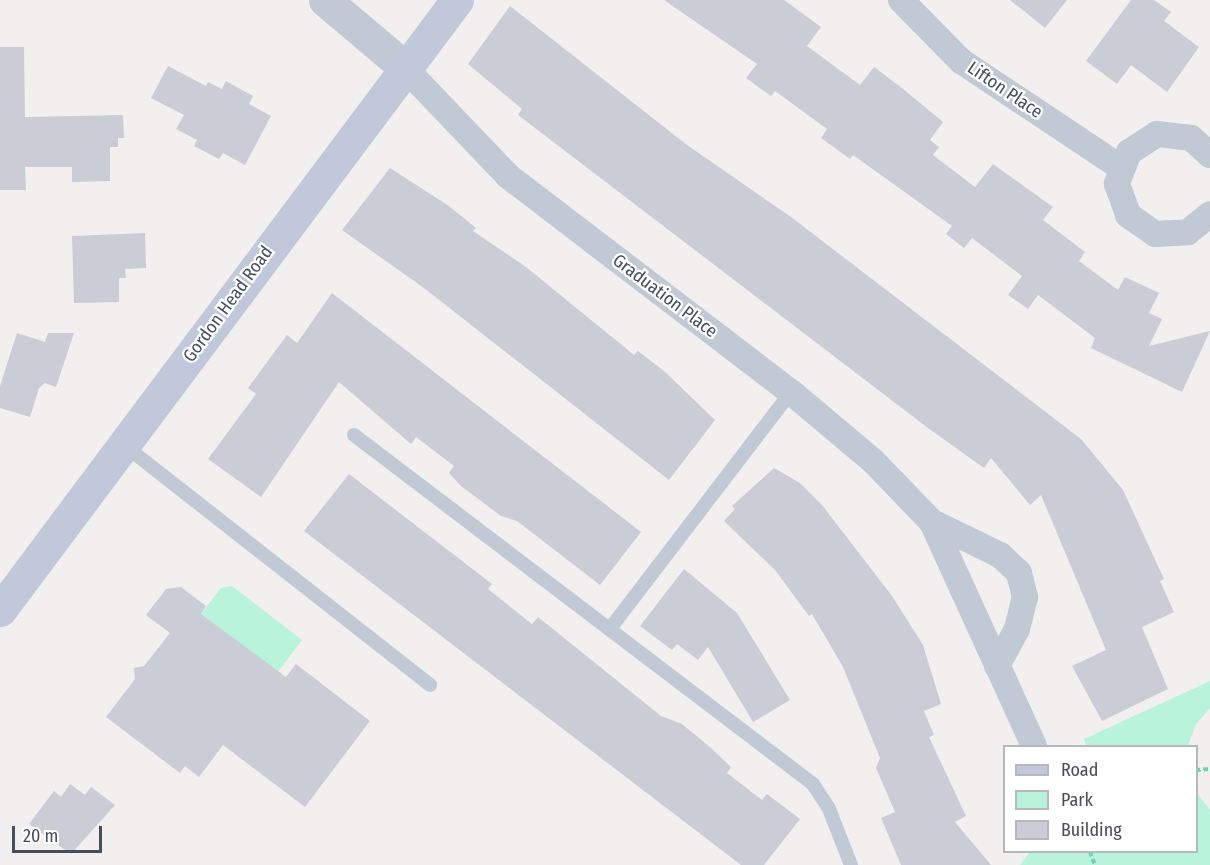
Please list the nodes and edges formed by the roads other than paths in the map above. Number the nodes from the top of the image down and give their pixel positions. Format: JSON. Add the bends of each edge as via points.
{"nodes":[{"id":1,"x":325,"y":0,"type":"edge"},
{"id":2,"x":457,"y":0,"type":"edge"},
{"id":3,"x":901,"y":0,"type":"edge"},
{"id":4,"x":404,"y":66,"type":"junction"},
{"id":5,"x":1210,"y":155,"type":"edge"},
{"id":6,"x":1120,"y":167,"type":"junction"},
{"id":7,"x":1210,"y":214,"type":"edge"},
{"id":8,"x":790,"y":393,"type":"junction"},
{"id":9,"x":354,"y":435,"type":"dead end"},
{"id":10,"x":124,"y":445,"type":"junction"},
{"id":11,"x":932,"y":522,"type":"junction"},
{"id":12,"x":0,"y":610,"type":"edge"},
{"id":13,"x":612,"y":626,"type":"junction"},
{"id":14,"x":997,"y":666,"type":"junction"},
{"id":15,"x":430,"y":685,"type":"dead end"},
{"id":16,"x":1033,"y":745,"type":"edge"},
{"id":17,"x":851,"y":865,"type":"edge"}],
"edges":[{"from":1,"to":4,"type":"street"},
{"from":2,"to":4,"type":"main road","name":"Gordon Head Road"},
{"from":3,"to":6,"type":"street","name":"Lifton Place","via":[[961,60]]},
{"from":4,"to":8,"type":"street","name":"Graduation Place","via":[[508,176]]},
{"from":4,"to":10,"type":"main road","name":"Gordon Head Road"},
{"from":5,"to":6,"type":"street","via":[[1191,138],[1157,134],[1141,141]]},
{"from":6,"to":7,"type":"street","via":[[1120,200],[1140,227],[1172,236],[1188,232]]},
{"from":8,"to":11,"type":"street","name":"Graduation Place","via":[[873,461]]},
{"from":8,"to":13,"type":"lane"},
{"from":9,"to":13,"type":"lane","via":[[568,602]]},
{"from":10,"to":12,"type":"main road","name":"Gordon Head Road"},
{"from":10,"to":15,"type":"lane"},
{"from":11,"to":14,"type":"street","name":"Graduation Place"},
{"from":11,"to":14,"type":"street","name":"Graduation Place","via":[[1000,555],[1019,573],[1025,597],[1017,629]]},
{"from":13,"to":17,"type":"lane","via":[[649,662],[813,784],[829,809]]},
{"from":14,"to":16,"type":"street","name":"Graduation Place"}]}
